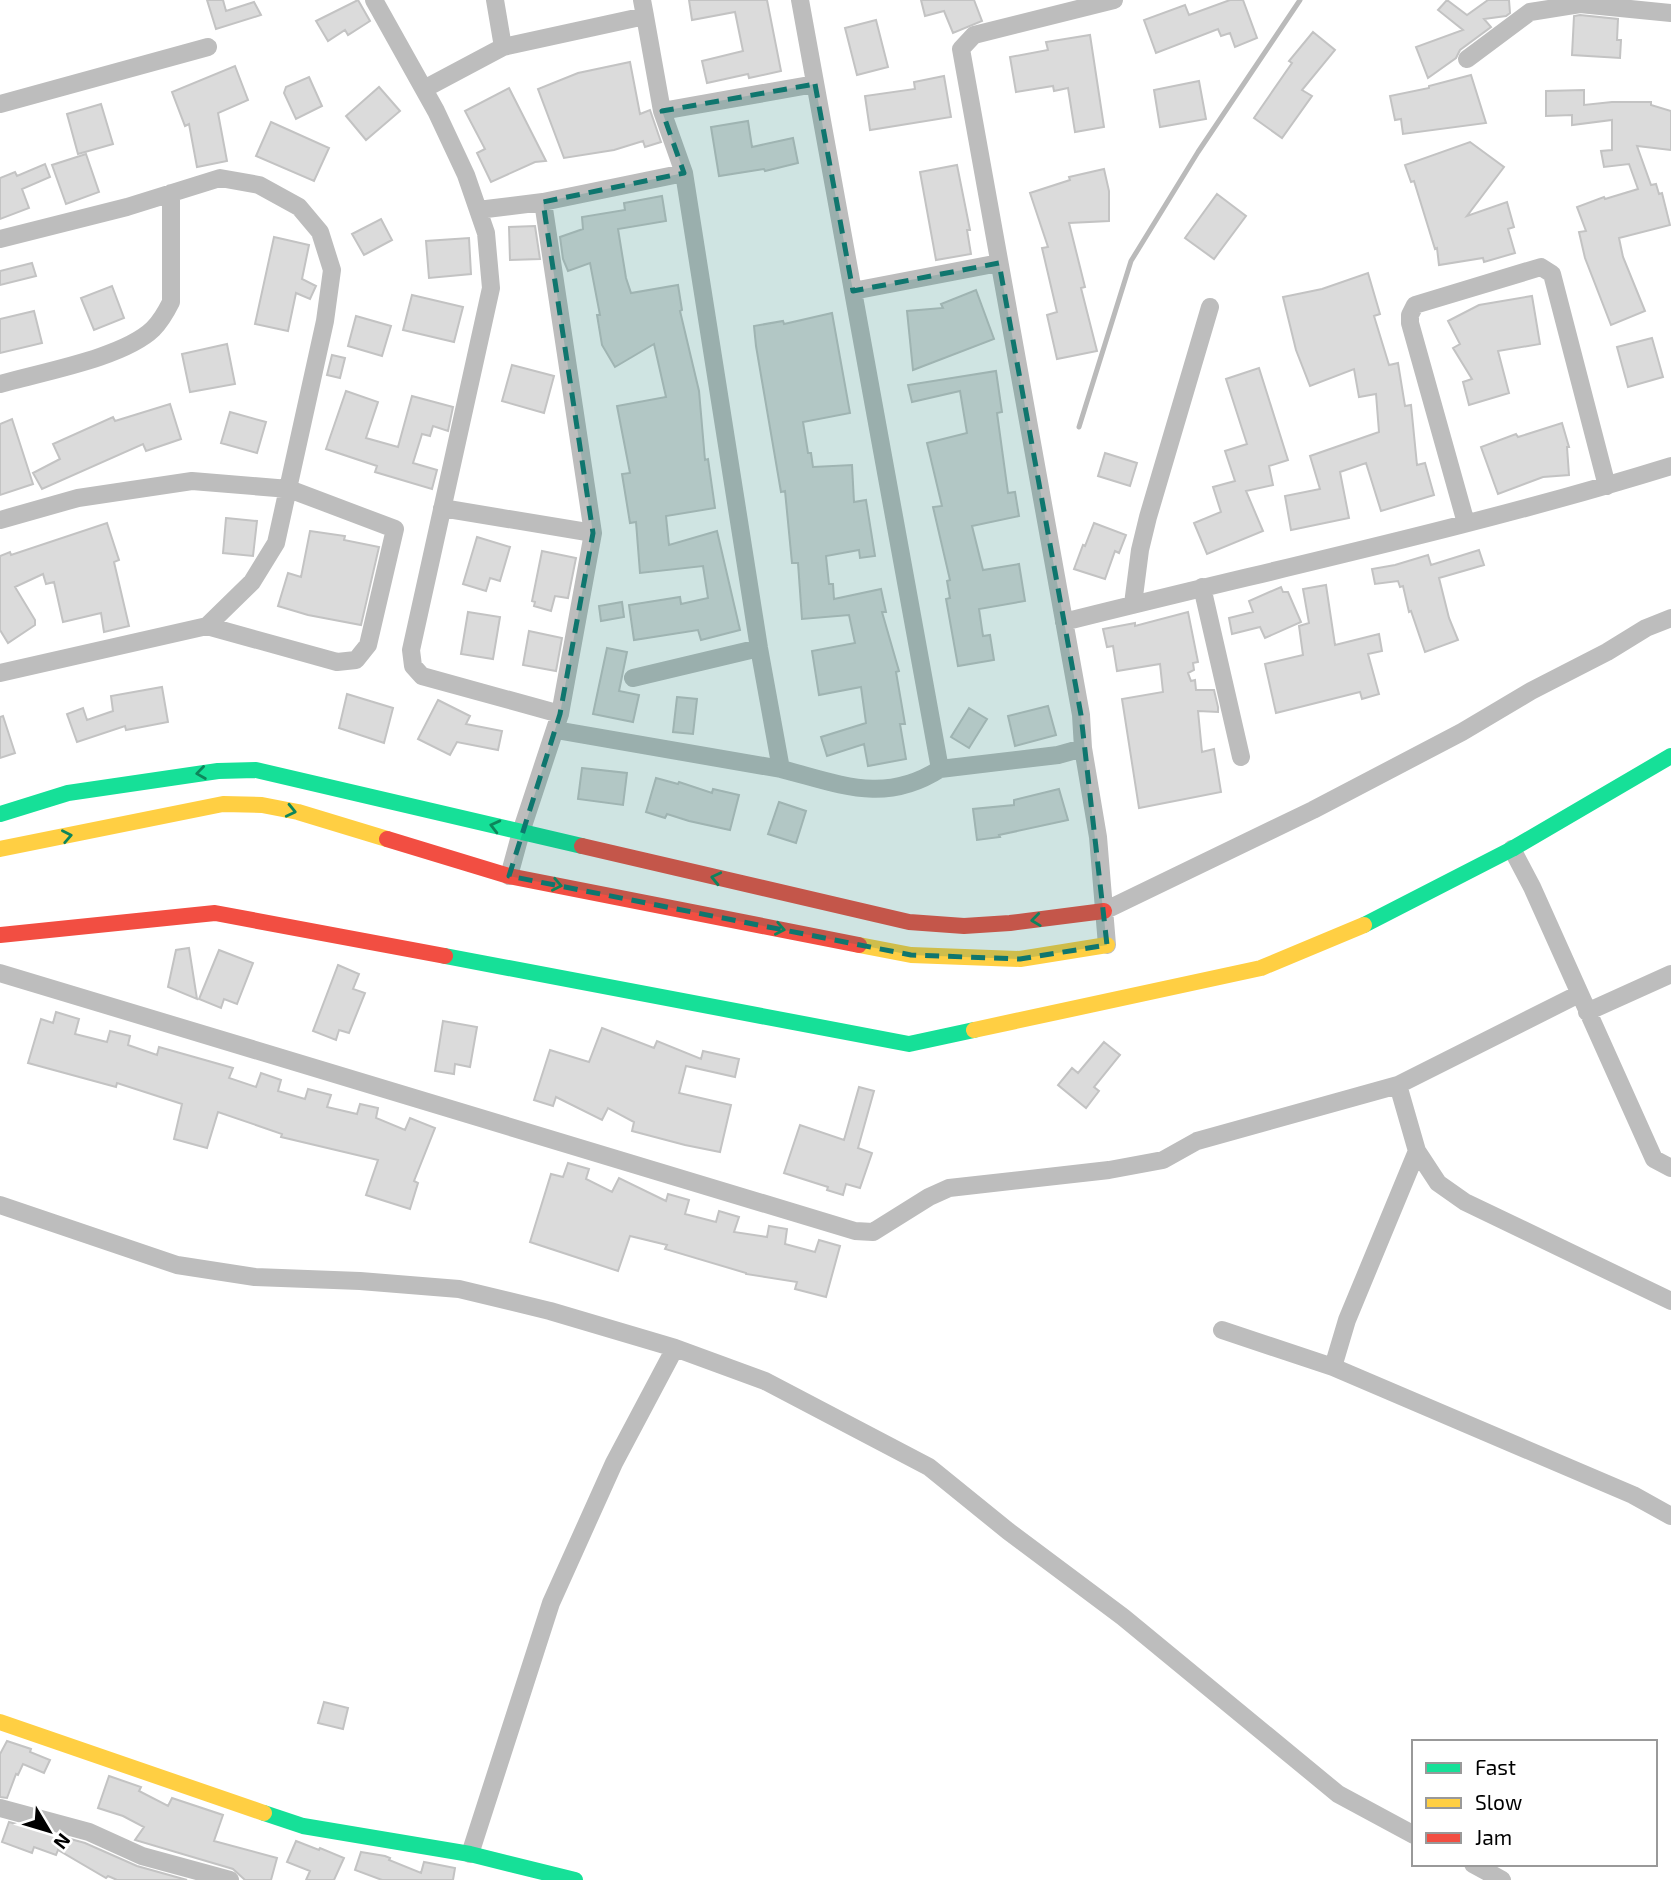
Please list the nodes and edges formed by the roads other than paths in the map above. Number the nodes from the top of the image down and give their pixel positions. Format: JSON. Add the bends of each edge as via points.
{"nodes":[{"id":1,"x":374,"y":0,"type":"edge"},
{"id":2,"x":495,"y":0,"type":"edge"},
{"id":3,"x":800,"y":0,"type":"edge"},
{"id":4,"x":1114,"y":0,"type":"edge"},
{"id":5,"x":643,"y":8,"type":"edge"},
{"id":6,"x":1671,"y":13,"type":"edge"},
{"id":7,"x":208,"y":47,"type":"dead end"},
{"id":8,"x":503,"y":47,"type":"junction"},
{"id":9,"x":1467,"y":59,"type":"dead end"},
{"id":10,"x":815,"y":84,"type":"junction"},
{"id":11,"x":424,"y":89,"type":"junction"},
{"id":12,"x":0,"y":104,"type":"edge"},
{"id":13,"x":662,"y":111,"type":"junction"},
{"id":14,"x":684,"y":173,"type":"junction"},
{"id":15,"x":171,"y":193,"type":"junction"},
{"id":16,"x":543,"y":202,"type":"junction"},
{"id":17,"x":478,"y":210,"type":"junction"},
{"id":18,"x":0,"y":239,"type":"edge"},
{"id":19,"x":999,"y":263,"type":"junction"},
{"id":20,"x":853,"y":291,"type":"junction"},
{"id":21,"x":1210,"y":307,"type":"dead end"},
{"id":22,"x":0,"y":384,"type":"edge"},
{"id":23,"x":1671,"y":466,"type":"edge"},
{"id":24,"x":1607,"y":486,"type":"junction"},
{"id":25,"x":289,"y":489,"type":"junction"},
{"id":26,"x":442,"y":508,"type":"junction"},
{"id":27,"x":0,"y":520,"type":"edge"},
{"id":28,"x":1466,"y":523,"type":"junction"},
{"id":29,"x":593,"y":533,"type":"junction"},
{"id":30,"x":1202,"y":587,"type":"junction"},
{"id":31,"x":1133,"y":604,"type":"junction"},
{"id":32,"x":1671,"y":618,"type":"edge"},
{"id":33,"x":1064,"y":622,"type":"junction"},
{"id":34,"x":207,"y":626,"type":"junction"},
{"id":35,"x":759,"y":648,"type":"junction"},
{"id":36,"x":0,"y":673,"type":"edge"},
{"id":37,"x":633,"y":678,"type":"dead end"},
{"id":38,"x":558,"y":722,"type":"junction"},
{"id":39,"x":1083,"y":748,"type":"junction"},
{"id":40,"x":1671,"y":756,"type":"edge"},
{"id":41,"x":1241,"y":757,"type":"dead end"},
{"id":42,"x":781,"y":769,"type":"junction"},
{"id":43,"x":940,"y":769,"type":"junction"},
{"id":44,"x":0,"y":814,"type":"edge"},
{"id":45,"x":521,"y":832,"type":"junction"},
{"id":46,"x":0,"y":849,"type":"edge"},
{"id":47,"x":1512,"y":849,"type":"junction"},
{"id":48,"x":509,"y":876,"type":"junction"},
{"id":49,"x":1104,"y":911,"type":"junction"},
{"id":50,"x":0,"y":935,"type":"edge"},
{"id":51,"x":1107,"y":945,"type":"joint"},
{"id":52,"x":0,"y":973,"type":"edge"},
{"id":53,"x":1671,"y":974,"type":"edge"},
{"id":54,"x":1579,"y":994,"type":"junction"},
{"id":55,"x":1587,"y":1012,"type":"junction"},
{"id":56,"x":1398,"y":1085,"type":"junction"},
{"id":57,"x":1417,"y":1150,"type":"junction"},
{"id":58,"x":1671,"y":1168,"type":"edge"},
{"id":59,"x":0,"y":1205,"type":"edge"},
{"id":60,"x":1671,"y":1301,"type":"edge"},
{"id":61,"x":1222,"y":1330,"type":"dead end"},
{"id":62,"x":675,"y":1348,"type":"junction"},
{"id":63,"x":1333,"y":1367,"type":"junction"},
{"id":64,"x":1671,"y":1516,"type":"edge"},
{"id":65,"x":0,"y":1722,"type":"edge"},
{"id":66,"x":0,"y":1808,"type":"edge"},
{"id":67,"x":1412,"y":1834,"type":"edge"},
{"id":68,"x":470,"y":1854,"type":"junction"},
{"id":69,"x":1476,"y":1866,"type":"edge"},
{"id":70,"x":229,"y":1880,"type":"edge"},
{"id":71,"x":575,"y":1880,"type":"edge"},
{"id":72,"x":1502,"y":1880,"type":"edge"}],
"edges":[{"from":1,"to":11,"type":"street"},
{"from":2,"to":8,"type":"street"},
{"from":3,"to":10,"type":"street"},
{"from":4,"to":19,"type":"street","via":[[974,35],[961,49]]},
{"from":5,"to":8,"type":"street"},
{"from":5,"to":13,"type":"street"},
{"from":6,"to":9,"type":"street","via":[[1580,5],[1530,12]]},
{"from":7,"to":12,"type":"street"},
{"from":8,"to":11,"type":"street"},
{"from":10,"to":13,"type":"street"},
{"from":10,"to":20,"type":"street"},
{"from":11,"to":17,"type":"street"},
{"from":13,"to":14,"type":"street"},
{"from":14,"to":16,"type":"street"},
{"from":14,"to":35,"type":"street"},
{"from":15,"to":18,"type":"street"},
{"from":15,"to":22,"type":"street","via":[[170,302],[151,331],[116,351]]},
{"from":15,"to":25,"type":"street","via":[[220,178],[260,185],[299,207],[320,232],[332,270]]},
{"from":16,"to":17,"type":"street"},
{"from":16,"to":29,"type":"street"},
{"from":17,"to":26,"type":"street","via":[[486,233],[491,288]]},
{"from":19,"to":20,"type":"street"},
{"from":19,"to":33,"type":"street"},
{"from":20,"to":43,"type":"street"},
{"from":21,"to":31,"type":"street","via":[[1148,517]]},
{"from":23,"to":24,"type":"street"},
{"from":24,"to":28,"type":"street"},
{"from":24,"to":28,"type":"street","via":[[1552,274],[1541,267],[1415,305],[1410,315]]},
{"from":25,"to":27,"type":"street","via":[[192,481],[78,498]]},
{"from":25,"to":34,"type":"street","via":[[276,543],[252,582]]},
{"from":25,"to":34,"type":"street","via":[[395,528],[368,645],[356,660],[337,662]]},
{"from":26,"to":29,"type":"street"},
{"from":26,"to":38,"type":"street","via":[[411,650],[413,666],[422,676]]},
{"from":28,"to":30,"type":"street"},
{"from":29,"to":38,"type":"street"},
{"from":30,"to":31,"type":"street"},
{"from":30,"to":41,"type":"street"},
{"from":31,"to":33,"type":"street"},
{"from":32,"to":49,"type":"street","via":[[1324,804]]},
{"from":33,"to":39,"type":"street"},
{"from":34,"to":36,"type":"street"},
{"from":35,"to":37,"type":"street"},
{"from":35,"to":42,"type":"street"},
{"from":38,"to":42,"type":"street"},
{"from":38,"to":45,"type":"street"},
{"from":39,"to":43,"type":"street"},
{"from":39,"to":49,"type":"street","via":[[1098,837]]},
{"from":40,"to":47,"type":"street"},
{"from":42,"to":43,"type":"street","via":[[865,790],[902,787]]},
{"from":45,"to":44,"type":"street","one_way":true,"via":[[256,770],[218,771],[68,793]]},
{"from":45,"to":48,"type":"street"},
{"from":49,"to":45,"type":"street","one_way":true,"via":[[964,926],[909,922]]},
{"from":46,"to":48,"type":"street","one_way":true,"via":[[223,804],[262,805]]},
{"from":47,"to":50,"type":"street","via":[[1349,933],[1261,968],[909,1044],[215,913]]},
{"from":47,"to":54,"type":"street"},
{"from":48,"to":51,"type":"street","one_way":true,"via":[[911,955],[1020,959]]},
{"from":49,"to":51,"type":"street"},
{"from":52,"to":56,"type":"street","via":[[855,1231],[873,1232],[949,1188],[1163,1160],[1198,1141]]},
{"from":53,"to":55,"type":"street"},
{"from":54,"to":55,"type":"street"},
{"from":54,"to":56,"type":"street"},
{"from":55,"to":58,"type":"street","via":[[1654,1159]]},
{"from":56,"to":57,"type":"street"},
{"from":57,"to":60,"type":"street","via":[[1438,1183],[1465,1202]]},
{"from":57,"to":63,"type":"street","via":[[1347,1320]]},
{"from":59,"to":62,"type":"street","via":[[177,1265],[255,1277],[459,1289]]},
{"from":61,"to":63,"type":"street"},
{"from":62,"to":67,"type":"street","via":[[765,1381],[929,1467],[1123,1617],[1338,1794]]},
{"from":62,"to":68,"type":"street","via":[[614,1463],[551,1604]]},
{"from":63,"to":64,"type":"street","via":[[1633,1495]]},
{"from":65,"to":68,"type":"street","via":[[303,1826]]},
{"from":66,"to":70,"type":"street","via":[[89,1832],[142,1856]]},
{"from":68,"to":71,"type":"street"},
{"from":69,"to":72,"type":"street"}]}
